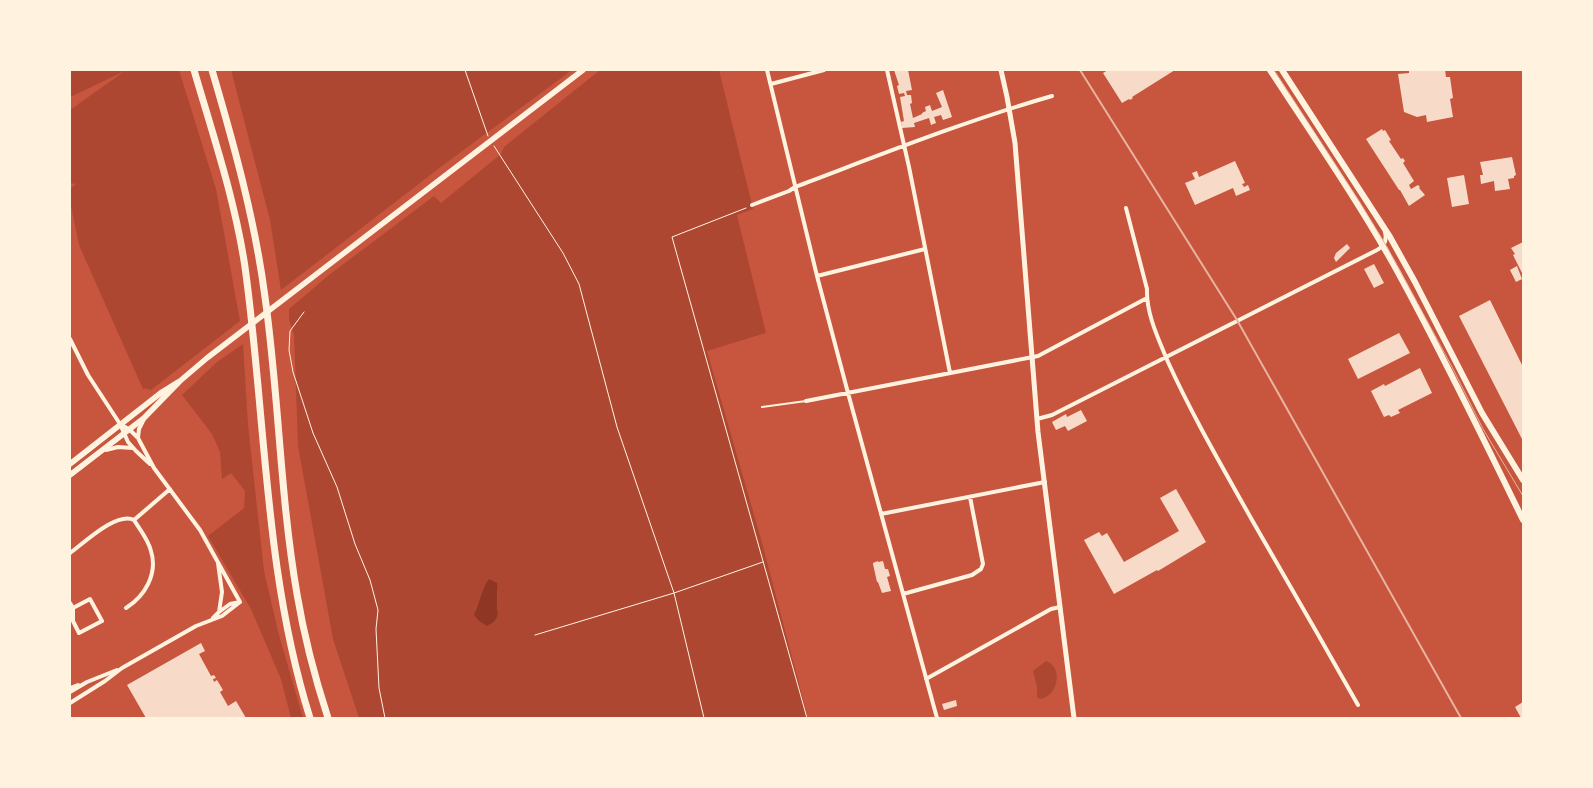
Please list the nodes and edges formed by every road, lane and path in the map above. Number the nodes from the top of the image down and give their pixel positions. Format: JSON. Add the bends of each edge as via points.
{"nodes":[{"id":1,"x":194,"y":70,"type":"edge"},
{"id":2,"x":212,"y":70,"type":"edge"},
{"id":3,"x":465,"y":70,"type":"edge"},
{"id":4,"x":584,"y":70,"type":"edge"},
{"id":5,"x":767,"y":70,"type":"edge"},
{"id":6,"x":824,"y":70,"type":"edge"},
{"id":7,"x":887,"y":70,"type":"edge"},
{"id":8,"x":1001,"y":70,"type":"edge"},
{"id":9,"x":1270,"y":70,"type":"edge"},
{"id":10,"x":1282,"y":70,"type":"edge"},
{"id":11,"x":771,"y":84,"type":"junction"},
{"id":12,"x":1052,"y":96,"type":"dead end"},
{"id":13,"x":1010,"y":108,"type":"junction"},
{"id":14,"x":491,"y":141,"type":"junction"},
{"id":15,"x":904,"y":147,"type":"junction"},
{"id":16,"x":795,"y":187,"type":"junction"},
{"id":17,"x":752,"y":205,"type":"joint"},
{"id":18,"x":1126,"y":208,"type":"dead end"},
{"id":19,"x":1385,"y":230,"type":"junction"},
{"id":20,"x":1382,"y":247,"type":"junction"},
{"id":21,"x":925,"y":249,"type":"junction"},
{"id":22,"x":817,"y":276,"type":"junction"},
{"id":23,"x":1147,"y":298,"type":"junction"},
{"id":24,"x":304,"y":312,"type":"dead end"},
{"id":25,"x":70,"y":339,"type":"edge"},
{"id":26,"x":1166,"y":356,"type":"junction"},
{"id":27,"x":1031,"y":357,"type":"junction"},
{"id":28,"x":950,"y":373,"type":"junction"},
{"id":29,"x":180,"y":381,"type":"junction"},
{"id":30,"x":848,"y":393,"type":"junction"},
{"id":31,"x":806,"y":401,"type":"joint"},
{"id":32,"x":762,"y":407,"type":"dead end"},
{"id":33,"x":144,"y":418,"type":"junction"},
{"id":34,"x":1037,"y":419,"type":"junction"},
{"id":35,"x":120,"y":424,"type":"junction"},
{"id":36,"x":127,"y":431,"type":"junction"},
{"id":37,"x":138,"y":438,"type":"junction"},
{"id":38,"x":133,"y":448,"type":"junction"},
{"id":39,"x":99,"y":452,"type":"junction"},
{"id":40,"x":70,"y":464,"type":"edge"},
{"id":41,"x":154,"y":468,"type":"junction"},
{"id":42,"x":70,"y":475,"type":"edge"},
{"id":43,"x":1523,"y":480,"type":"edge"},
{"id":44,"x":1044,"y":482,"type":"junction"},
{"id":45,"x":170,"y":489,"type":"junction"},
{"id":46,"x":970,"y":497,"type":"junction"},
{"id":47,"x":881,"y":514,"type":"junction"},
{"id":48,"x":134,"y":520,"type":"junction"},
{"id":49,"x":1523,"y":520,"type":"edge"},
{"id":50,"x":70,"y":553,"type":"edge"},
{"id":51,"x":216,"y":559,"type":"junction"},
{"id":52,"x":764,"y":562,"type":"junction"},
{"id":53,"x":674,"y":592,"type":"junction"},
{"id":54,"x":903,"y":594,"type":"junction"},
{"id":55,"x":240,"y":602,"type":"junction"},
{"id":56,"x":70,"y":603,"type":"edge"},
{"id":57,"x":1060,"y":607,"type":"junction"},
{"id":58,"x":73,"y":608,"type":"junction"},
{"id":59,"x":126,"y":608,"type":"dead end"},
{"id":60,"x":219,"y":612,"type":"junction"},
{"id":61,"x":211,"y":619,"type":"junction"},
{"id":62,"x":535,"y":635,"type":"dead end"},
{"id":63,"x":121,"y":669,"type":"junction"},
{"id":64,"x":926,"y":679,"type":"junction"},
{"id":65,"x":87,"y":682,"type":"junction"},
{"id":66,"x":70,"y":688,"type":"edge"},
{"id":67,"x":70,"y":692,"type":"edge"},
{"id":68,"x":70,"y":703,"type":"edge"},
{"id":69,"x":1358,"y":705,"type":"dead end"},
{"id":70,"x":310,"y":718,"type":"edge"},
{"id":71,"x":328,"y":718,"type":"edge"},
{"id":72,"x":385,"y":718,"type":"edge"},
{"id":73,"x":704,"y":718,"type":"edge"},
{"id":74,"x":807,"y":718,"type":"edge"},
{"id":75,"x":936,"y":718,"type":"edge"},
{"id":76,"x":1074,"y":718,"type":"edge"}],
"edges":[{"from":1,"to":70,"type":"highway","via":[[226,181],[244,265],[280,591]]},
{"from":2,"to":71,"type":"highway","via":[[244,186],[260,264],[297,594]]},
{"from":3,"to":14,"type":"path"},
{"from":4,"to":14,"type":"main road"},
{"from":5,"to":11,"type":"street"},
{"from":6,"to":11,"type":"street"},
{"from":7,"to":15,"type":"street"},
{"from":8,"to":13,"type":"street"},
{"from":9,"to":20,"type":"main road"},
{"from":10,"to":19,"type":"main road"},
{"from":11,"to":16,"type":"street"},
{"from":12,"to":13,"type":"street"},
{"from":13,"to":15,"type":"street"},
{"from":13,"to":27,"type":"street"},
{"from":14,"to":29,"type":"main road"},
{"from":14,"to":53,"type":"path","via":[[563,253],[579,284],[617,427]]},
{"from":15,"to":16,"type":"street"},
{"from":15,"to":21,"type":"street"},
{"from":16,"to":17,"type":"street"},
{"from":16,"to":22,"type":"street"},
{"from":17,"to":52,"type":"path","via":[[672,237]]},
{"from":18,"to":23,"type":"street","via":[[1148,289]]},
{"from":19,"to":20,"type":"street"},
{"from":19,"to":43,"type":"main road","via":[[1482,413]]},
{"from":20,"to":26,"type":"street"},
{"from":20,"to":49,"type":"main road","via":[[1448,369]]},
{"from":21,"to":22,"type":"street"},
{"from":21,"to":28,"type":"street"},
{"from":22,"to":30,"type":"street"},
{"from":23,"to":26,"type":"street"},
{"from":23,"to":27,"type":"street"},
{"from":24,"to":72,"type":"path","via":[[290,331],[293,372],[312,433],[337,487],[378,610],[379,688]]},
{"from":25,"to":35,"type":"street","via":[[88,375]]},
{"from":26,"to":34,"type":"street","via":[[1052,415]]},
{"from":26,"to":69,"type":"street","via":[[1207,442]]},
{"from":27,"to":28,"type":"street"},
{"from":27,"to":34,"type":"street"},
{"from":28,"to":30,"type":"street"},
{"from":29,"to":33,"type":"main road"},
{"from":29,"to":35,"type":"main road"},
{"from":30,"to":31,"type":"street"},
{"from":30,"to":47,"type":"street"},
{"from":31,"to":32,"type":"lane"},
{"from":33,"to":36,"type":"main road"},
{"from":33,"to":37,"type":"street"},
{"from":34,"to":44,"type":"street"},
{"from":35,"to":36,"type":"street"},
{"from":35,"to":40,"type":"main road"},
{"from":36,"to":37,"type":"street"},
{"from":36,"to":38,"type":"street"},
{"from":36,"to":39,"type":"main road"},
{"from":37,"to":41,"type":"street"},
{"from":38,"to":39,"type":"street","via":[[115,447]]},
{"from":38,"to":41,"type":"street"},
{"from":39,"to":42,"type":"main road"},
{"from":41,"to":45,"type":"street"},
{"from":44,"to":46,"type":"street"},
{"from":44,"to":57,"type":"street"},
{"from":45,"to":48,"type":"street"},
{"from":45,"to":51,"type":"street","via":[[200,530]]},
{"from":46,"to":47,"type":"street"},
{"from":46,"to":54,"type":"street","via":[[983,564],[981,569],[972,575]]},
{"from":47,"to":54,"type":"street"},
{"from":48,"to":50,"type":"street","via":[[114,521]]},
{"from":48,"to":59,"type":"street","via":[[152,552],[153,569],[144,591]]},
{"from":51,"to":55,"type":"street"},
{"from":51,"to":60,"type":"street","via":[[222,588]]},
{"from":52,"to":53,"type":"path"},
{"from":52,"to":74,"type":"path"},
{"from":53,"to":62,"type":"path"},
{"from":53,"to":73,"type":"path"},
{"from":54,"to":64,"type":"street"},
{"from":55,"to":60,"type":"street"},
{"from":55,"to":61,"type":"street","via":[[222,616]]},
{"from":56,"to":58,"type":"street"},
{"from":57,"to":64,"type":"street"},
{"from":57,"to":76,"type":"street"},
{"from":58,"to":58,"type":"street","via":[[72,621],[79,633],[102,621],[90,599]]},
{"from":60,"to":61,"type":"street"},
{"from":61,"to":63,"type":"street"},
{"from":63,"to":65,"type":"street"},
{"from":63,"to":68,"type":"street"},
{"from":64,"to":75,"type":"street"},
{"from":65,"to":66,"type":"street"},
{"from":65,"to":67,"type":"street"}]}
